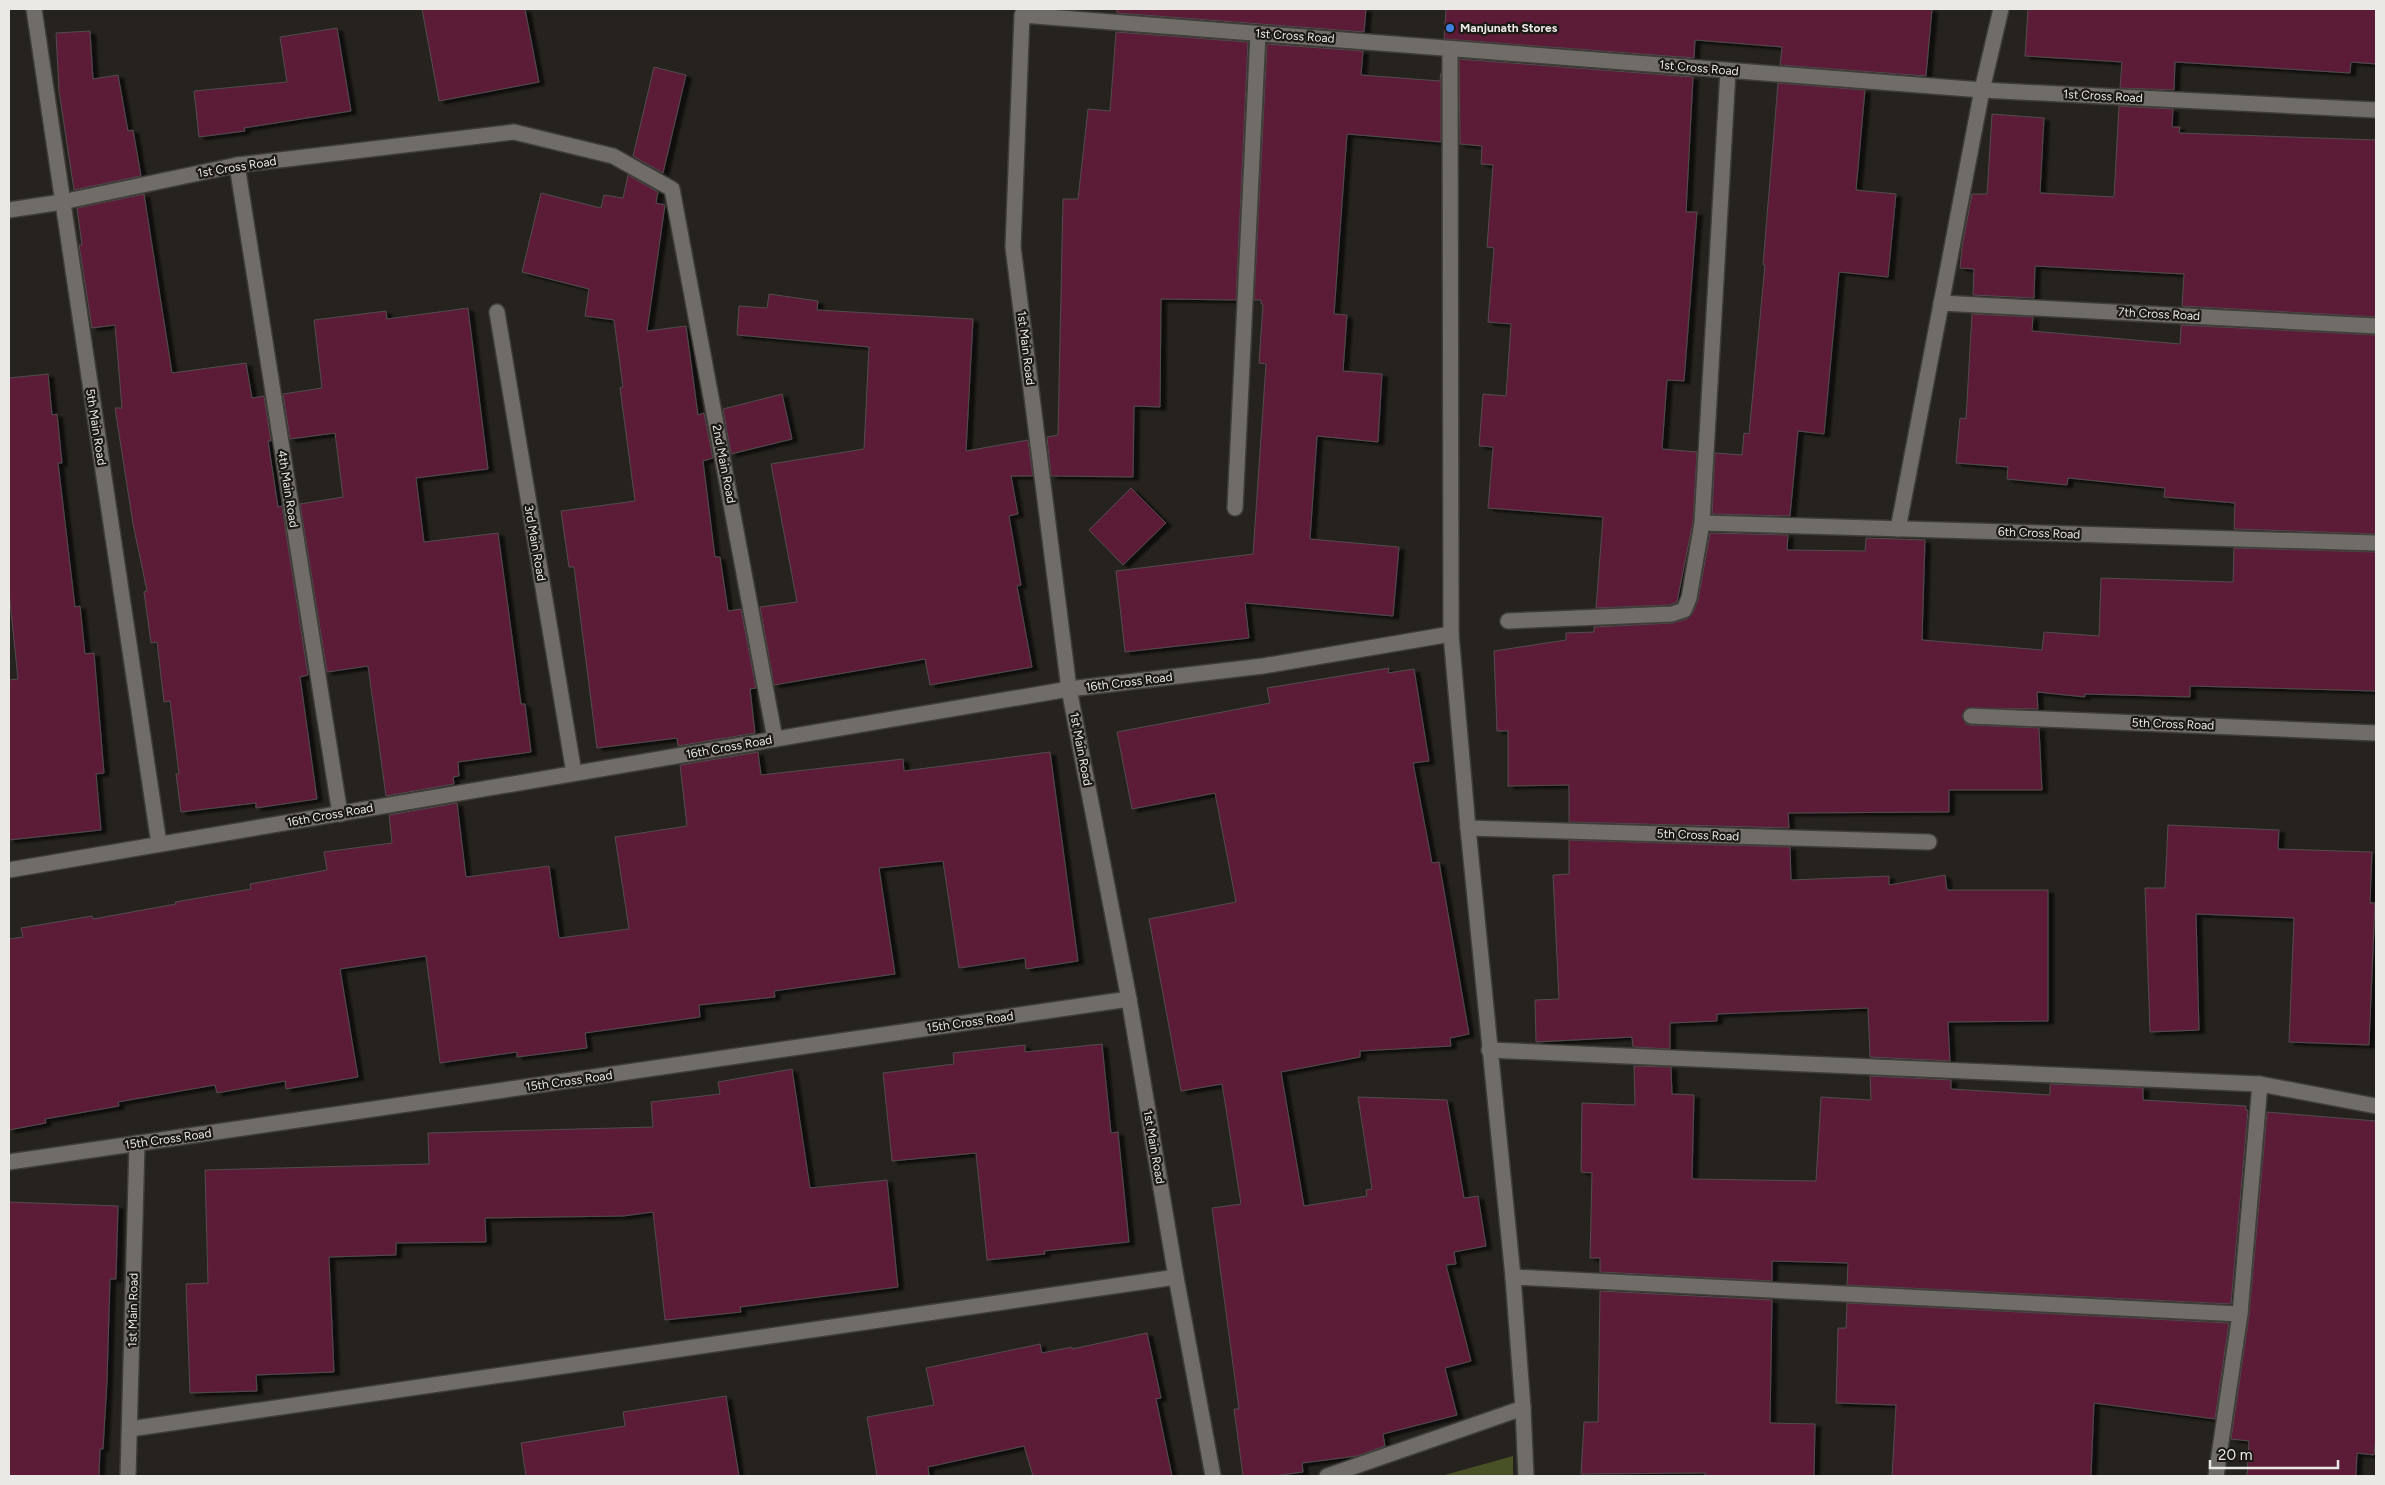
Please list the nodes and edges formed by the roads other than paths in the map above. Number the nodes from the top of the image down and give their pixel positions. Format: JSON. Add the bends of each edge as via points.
{"nodes":[{"id":1,"x":34,"y":9,"type":"edge"},
{"id":2,"x":2001,"y":9,"type":"edge"},
{"id":3,"x":1022,"y":15,"type":"joint"},
{"id":4,"x":1258,"y":34,"type":"junction"},
{"id":5,"x":1450,"y":48,"type":"junction"},
{"id":6,"x":1728,"y":71,"type":"junction"},
{"id":7,"x":1982,"y":90,"type":"junction"},
{"id":8,"x":2376,"y":110,"type":"edge"},
{"id":9,"x":236,"y":165,"type":"junction"},
{"id":10,"x":672,"y":188,"type":"joint"},
{"id":11,"x":62,"y":202,"type":"junction"},
{"id":12,"x":9,"y":210,"type":"edge"},
{"id":13,"x":1941,"y":303,"type":"junction"},
{"id":14,"x":496,"y":312,"type":"dead end"},
{"id":15,"x":2376,"y":326,"type":"edge"},
{"id":16,"x":1235,"y":508,"type":"dead end"},
{"id":17,"x":1702,"y":523,"type":"junction"},
{"id":18,"x":1898,"y":529,"type":"junction"},
{"id":19,"x":2376,"y":543,"type":"edge"},
{"id":20,"x":1508,"y":621,"type":"dead end"},
{"id":21,"x":1451,"y":634,"type":"junction"},
{"id":22,"x":1069,"y":688,"type":"junction"},
{"id":23,"x":1971,"y":716,"type":"dead end"},
{"id":24,"x":2376,"y":733,"type":"edge"},
{"id":25,"x":775,"y":739,"type":"junction"},
{"id":26,"x":574,"y":773,"type":"junction"},
{"id":27,"x":340,"y":814,"type":"junction"},
{"id":28,"x":1468,"y":828,"type":"junction"},
{"id":29,"x":1929,"y":842,"type":"dead end"},
{"id":30,"x":159,"y":844,"type":"junction"},
{"id":31,"x":9,"y":870,"type":"edge"},
{"id":32,"x":1129,"y":999,"type":"junction"},
{"id":33,"x":1489,"y":1050,"type":"junction"},
{"id":34,"x":2260,"y":1084,"type":"junction"},
{"id":35,"x":2376,"y":1106,"type":"edge"},
{"id":36,"x":137,"y":1143,"type":"junction"},
{"id":37,"x":9,"y":1162,"type":"edge"},
{"id":38,"x":1176,"y":1277,"type":"junction"},
{"id":39,"x":1512,"y":1277,"type":"junction"},
{"id":40,"x":2240,"y":1314,"type":"junction"},
{"id":41,"x":1523,"y":1408,"type":"junction"},
{"id":42,"x":130,"y":1429,"type":"junction"},
{"id":43,"x":128,"y":1476,"type":"edge"},
{"id":44,"x":1213,"y":1476,"type":"edge"},
{"id":45,"x":1328,"y":1476,"type":"edge"},
{"id":46,"x":1526,"y":1476,"type":"edge"},
{"id":47,"x":2216,"y":1476,"type":"edge"}],
"edges":[{"from":1,"to":11,"type":"street","name":"5th Main Road"},
{"from":2,"to":7,"type":"street"},
{"from":3,"to":4,"type":"street","name":"1st Cross Road"},
{"from":3,"to":22,"type":"street","name":"1st Main Road","via":[[1013,246]]},
{"from":4,"to":5,"type":"street","name":"1st Cross Road"},
{"from":4,"to":16,"type":"street"},
{"from":5,"to":6,"type":"street","name":"1st Cross Road"},
{"from":5,"to":21,"type":"street"},
{"from":6,"to":7,"type":"street","name":"1st Cross Road"},
{"from":6,"to":17,"type":"street"},
{"from":7,"to":8,"type":"street","name":"1st Cross Road"},
{"from":7,"to":13,"type":"street"},
{"from":9,"to":10,"type":"street","name":"1st Cross Road","via":[[514,132],[613,156]]},
{"from":9,"to":11,"type":"street","name":"1st Cross Road"},
{"from":9,"to":27,"type":"street","name":"4th Main Road"},
{"from":10,"to":25,"type":"street","name":"2nd Main Road"},
{"from":11,"to":12,"type":"street","name":"1st Cross Road"},
{"from":11,"to":30,"type":"street","name":"5th Main Road"},
{"from":13,"to":15,"type":"street","name":"7th Cross Road"},
{"from":13,"to":18,"type":"street"},
{"from":14,"to":26,"type":"street","name":"3rd Main Road"},
{"from":17,"to":18,"type":"street","name":"6th Cross Road"},
{"from":17,"to":20,"type":"street","via":[[1684,610],[1672,614]]},
{"from":18,"to":19,"type":"street","name":"6th Cross Road"},
{"from":21,"to":22,"type":"street","name":"16th Cross Road","via":[[1263,666]]},
{"from":21,"to":28,"type":"street"},
{"from":22,"to":25,"type":"street","name":"16th Cross Road"},
{"from":22,"to":32,"type":"street","name":"1st Main Road"},
{"from":23,"to":24,"type":"street","name":"5th Cross Road"},
{"from":25,"to":26,"type":"street","name":"16th Cross Road"},
{"from":26,"to":27,"type":"street","name":"16th Cross Road"},
{"from":27,"to":30,"type":"street","name":"16th Cross Road"},
{"from":28,"to":29,"type":"street","name":"5th Cross Road"},
{"from":28,"to":33,"type":"street"},
{"from":30,"to":31,"type":"street","name":"16th Cross Road"},
{"from":32,"to":36,"type":"street","name":"15th Cross Road"},
{"from":32,"to":38,"type":"street","name":"1st Main Road"},
{"from":33,"to":34,"type":"street"},
{"from":33,"to":39,"type":"street"},
{"from":34,"to":35,"type":"street"},
{"from":34,"to":40,"type":"street"},
{"from":36,"to":37,"type":"street","name":"15th Cross Road"},
{"from":36,"to":42,"type":"street","name":"1st Main Road"},
{"from":38,"to":42,"type":"street"},
{"from":38,"to":44,"type":"street","name":"1st Main Road"},
{"from":39,"to":40,"type":"street"},
{"from":39,"to":41,"type":"street"},
{"from":40,"to":47,"type":"street"},
{"from":41,"to":45,"type":"street"},
{"from":41,"to":46,"type":"street"},
{"from":42,"to":43,"type":"street","name":"1st Main Road"}]}
